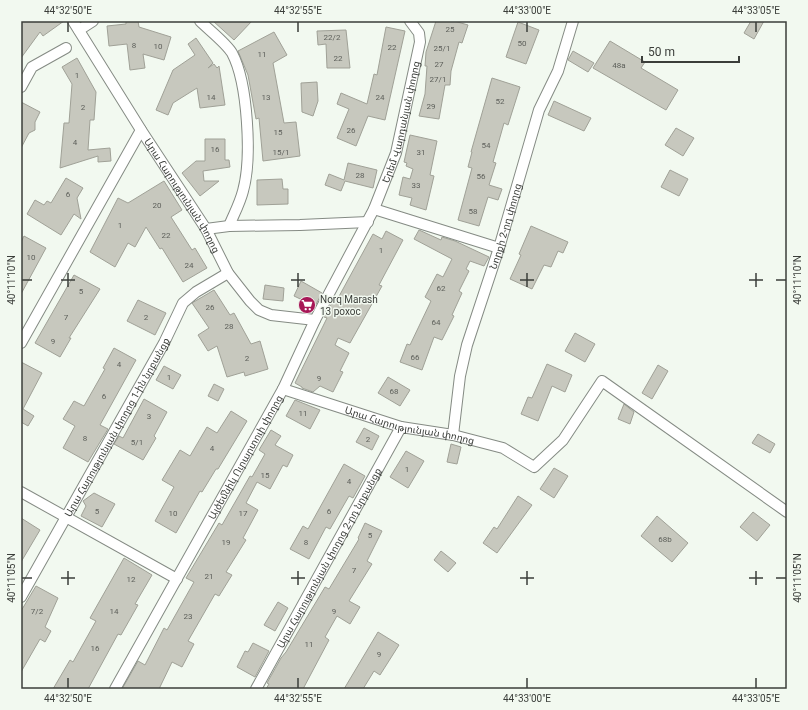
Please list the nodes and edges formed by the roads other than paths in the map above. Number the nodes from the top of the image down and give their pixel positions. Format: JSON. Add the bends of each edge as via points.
{"nodes":[{"id":1,"x":73,"y":21,"type":"edge"},
{"id":2,"x":93,"y":21,"type":"edge"},
{"id":3,"x":200,"y":21,"type":"edge"},
{"id":4,"x":410,"y":21,"type":"edge"},
{"id":5,"x":573,"y":21,"type":"edge"},
{"id":6,"x":79,"y":30,"type":"junction"},
{"id":7,"x":66,"y":48,"type":"dead end"},
{"id":8,"x":21,"y":86,"type":"edge"},
{"id":9,"x":141,"y":130,"type":"junction"},
{"id":10,"x":374,"y":209,"type":"junction"},
{"id":11,"x":368,"y":222,"type":"junction"},
{"id":12,"x":229,"y":226,"type":"junction"},
{"id":13,"x":206,"y":229,"type":"junction"},
{"id":14,"x":499,"y":248,"type":"junction"},
{"id":15,"x":228,"y":273,"type":"junction"},
{"id":16,"x":315,"y":320,"type":"junction"},
{"id":17,"x":21,"y":343,"type":"edge"},
{"id":18,"x":283,"y":389,"type":"junction"},
{"id":19,"x":401,"y":427,"type":"junction"},
{"id":20,"x":453,"y":435,"type":"junction"},
{"id":21,"x":21,"y":492,"type":"edge"},
{"id":22,"x":787,"y":512,"type":"edge"},
{"id":23,"x":65,"y":516,"type":"junction"},
{"id":24,"x":177,"y":579,"type":"junction"},
{"id":25,"x":21,"y":596,"type":"edge"},
{"id":26,"x":115,"y":689,"type":"edge"},
{"id":27,"x":256,"y":689,"type":"edge"}],
"edges":[{"from":1,"to":6,"type":"street","name":"Արա Հարությունյան փողոց"},
{"from":2,"to":6,"type":"street"},
{"from":3,"to":12,"type":"street","via":[[231,52],[241,79],[248,140],[247,166],[243,191]]},
{"from":4,"to":10,"type":"street","name":"Երեմ Վարդանյան փողոց","via":[[419,32],[420,42],[396,153]]},
{"from":5,"to":14,"type":"street","name":"Նորքի 2-րդ փողոց","via":[[558,71],[539,110]]},
{"from":6,"to":9,"type":"street","name":"Արա Հարությունյան փողոց"},
{"from":7,"to":8,"type":"street","via":[[32,67]]},
{"from":9,"to":13,"type":"street","name":"Արա Հարությունյան փողոց"},
{"from":9,"to":17,"type":"street"},
{"from":10,"to":11,"type":"street","name":"Երեմ Վարդանյան փողոց"},
{"from":10,"to":14,"type":"street"},
{"from":11,"to":12,"type":"street"},
{"from":11,"to":16,"type":"street","name":"Այծեմնիկ Ուրարտուի փողոց"},
{"from":12,"to":13,"type":"street"},
{"from":13,"to":15,"type":"street","name":"Արա Հարությունյան փողոց"},
{"from":14,"to":20,"type":"street","name":"Նորքի 2-րդ փողոց","via":[[467,345],[460,376]]},
{"from":15,"to":16,"type":"street","name":"Արա Հարությունյան փողոց","via":[[259,310],[271,315]]},
{"from":15,"to":23,"type":"street","name":"Արա Հարությունյան փողոց 1-ին նրբանցք","via":[[183,303],[164,343]]},
{"from":16,"to":18,"type":"street","name":"Այծեմնիկ Ուրարտուի փողոց"},
{"from":18,"to":19,"type":"street","name":"Արա Հարությունյան փողոց"},
{"from":18,"to":24,"type":"street","name":"Այծեմնիկ Ուրարտուի փողոց"},
{"from":19,"to":20,"type":"street","name":"Արա Հարությունյան փողոց"},
{"from":19,"to":27,"type":"street","name":"Արա Հարությունյան փողոց 2-րդ նրբանցք"},
{"from":20,"to":22,"type":"street","name":"Արա Հարությունյան փողոց","via":[[503,448],[534,466],[564,440],[602,381]]},
{"from":21,"to":23,"type":"street"},
{"from":23,"to":24,"type":"street"},
{"from":23,"to":25,"type":"street","name":"Արա Հարությունյան փողոց 1-ին նրբանցք"},
{"from":24,"to":26,"type":"street","name":"Այծեմնիկ Ուրարտուի փողոց"}]}
